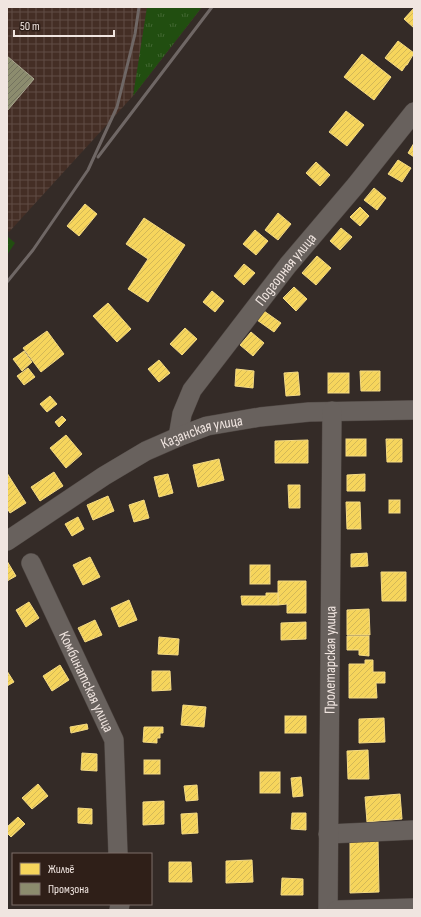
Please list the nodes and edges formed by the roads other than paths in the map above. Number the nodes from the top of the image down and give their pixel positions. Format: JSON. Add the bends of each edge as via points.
{"nodes":[{"id":1,"x":414,"y":112,"type":"edge"},
{"id":2,"x":414,"y":410,"type":"edge"},
{"id":3,"x":332,"y":411,"type":"junction"},
{"id":4,"x":178,"y":437,"type":"junction"},
{"id":5,"x":11,"y":538,"type":"edge"},
{"id":6,"x":31,"y":563,"type":"dead end"},
{"id":7,"x":414,"y":830,"type":"edge"},
{"id":8,"x":328,"y":834,"type":"junction"},
{"id":9,"x":118,"y":853,"type":"edge"},
{"id":10,"x":414,"y":908,"type":"edge"},
{"id":11,"x":328,"y":910,"type":"edge"},
{"id":12,"x":337,"y":910,"type":"edge"}],
"edges":[{"from":1,"to":4,"type":"street","name":"Подгорная улица","via":[[288,265],[192,390],[182,414]]},
{"from":2,"to":3,"type":"street","name":"Казанская улица"},
{"from":3,"to":4,"type":"street","name":"Казанская улица","via":[[260,417],[207,426]]},
{"from":3,"to":8,"type":"street","name":"Пролетарская улица"},
{"from":4,"to":5,"type":"street","name":"Казанская улица","via":[[146,451],[104,476]]},
{"from":6,"to":9,"type":"street","name":"Комбинатская улица","via":[[114,740]]},
{"from":7,"to":8,"type":"street"},
{"from":8,"to":11,"type":"street","name":"Пролетарская улица"},
{"from":10,"to":12,"type":"street"}]}
